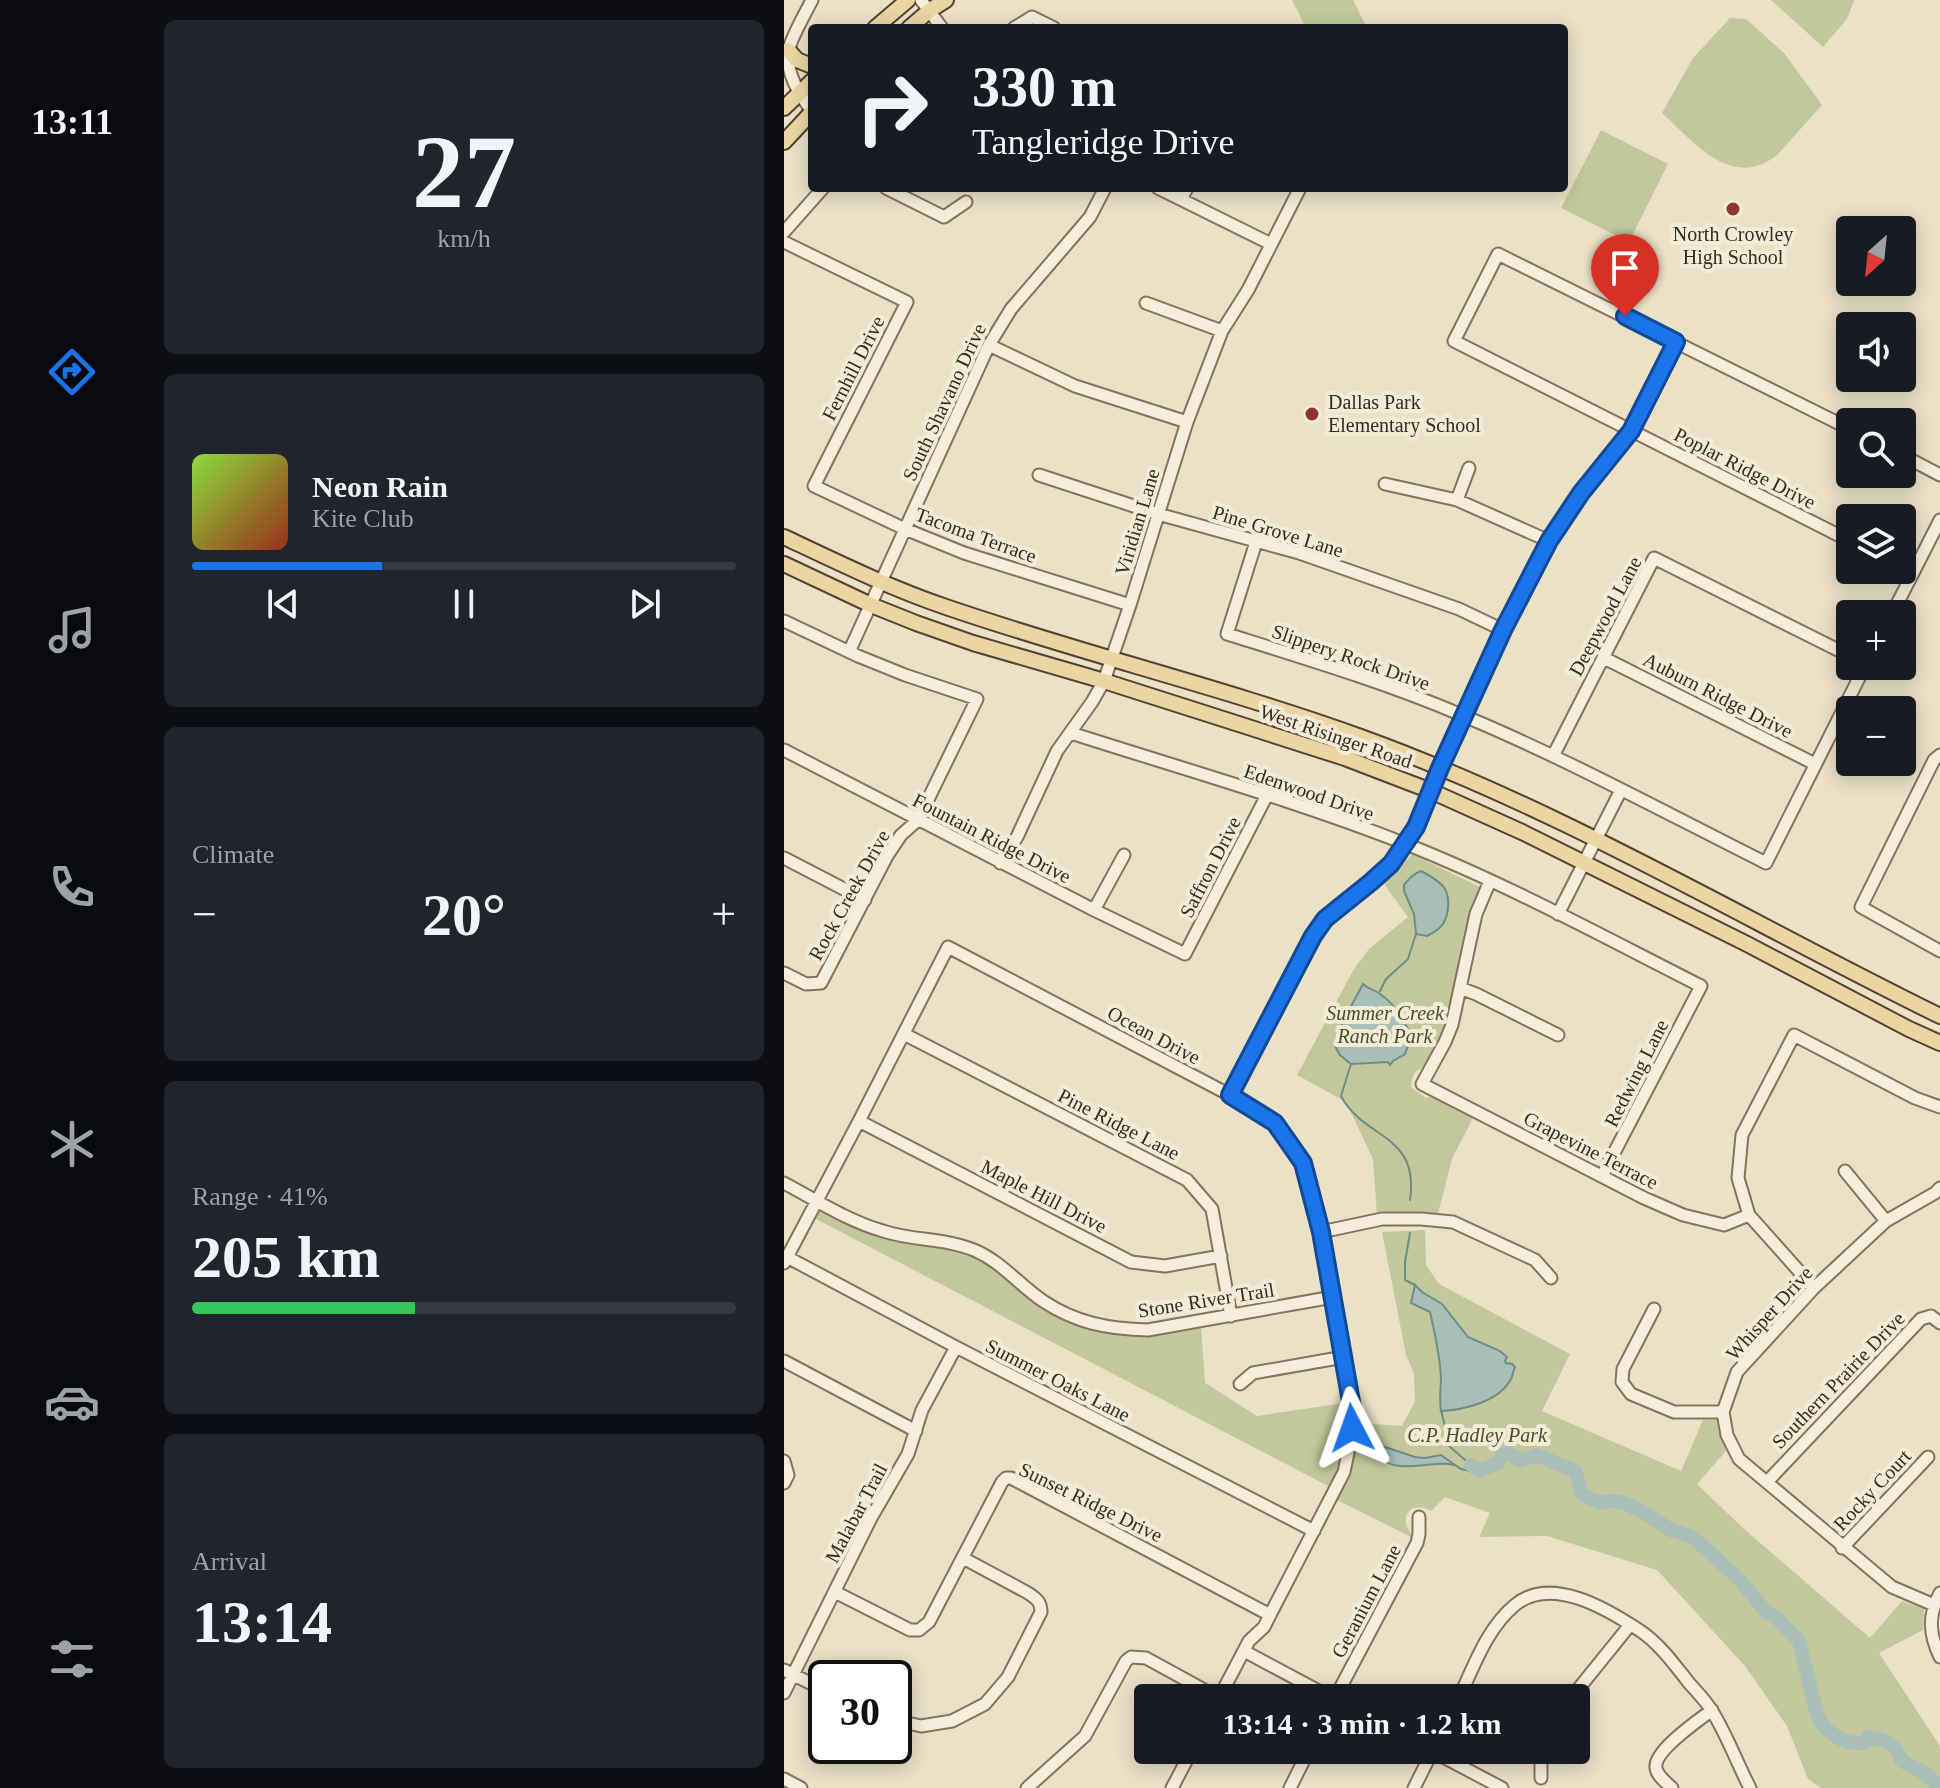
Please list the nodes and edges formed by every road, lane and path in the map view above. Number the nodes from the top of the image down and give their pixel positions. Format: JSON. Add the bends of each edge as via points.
{"nodes":[{"id":1,"x":812,"y":0,"type":"edge"},
{"id":2,"x":908,"y":0,"type":"edge"},
{"id":3,"x":946,"y":0,"type":"edge"},
{"id":4,"x":925,"y":5,"type":"edge"},
{"id":5,"x":880,"y":24,"type":"edge"},
{"id":6,"x":912,"y":24,"type":"edge"},
{"id":7,"x":939,"y":24,"type":"edge"},
{"id":8,"x":1021,"y":24,"type":"edge"},
{"id":9,"x":1046,"y":24,"type":"edge"},
{"id":10,"x":788,"y":50,"type":"junction"},
{"id":11,"x":808,"y":64,"type":"edge"},
{"id":12,"x":808,"y":84,"type":"edge"},
{"id":13,"x":798,"y":92,"type":"junction"},
{"id":14,"x":808,"y":106,"type":"edge"},
{"id":15,"x":784,"y":108,"type":"edge"},
{"id":16,"x":808,"y":116,"type":"edge"},
{"id":17,"x":784,"y":142,"type":"edge"},
{"id":18,"x":819,"y":192,"type":"edge"},
{"id":19,"x":894,"y":192,"type":"edge"},
{"id":20,"x":1103,"y":192,"type":"edge"},
{"id":21,"x":1166,"y":192,"type":"edge"},
{"id":22,"x":1185,"y":192,"type":"edge"},
{"id":23,"x":1298,"y":192,"type":"edge"},
{"id":24,"x":1181,"y":199,"type":"junction"},
{"id":25,"x":966,"y":202,"type":"dead end"},
{"id":26,"x":784,"y":232,"type":"edge"},
{"id":27,"x":784,"y":242,"type":"edge"},
{"id":28,"x":1271,"y":244,"type":"junction"},
{"id":29,"x":1146,"y":303,"type":"dead end"},
{"id":30,"x":1222,"y":331,"type":"junction"},
{"id":31,"x":1676,"y":342,"type":"junction"},
{"id":32,"x":989,"y":345,"type":"junction"},
{"id":33,"x":1187,"y":422,"type":"junction"},
{"id":34,"x":1836,"y":422,"type":"edge"},
{"id":35,"x":1631,"y":431,"type":"junction"},
{"id":36,"x":1916,"y":462,"type":"edge"},
{"id":37,"x":1469,"y":468,"type":"dead end"},
{"id":38,"x":1039,"y":475,"type":"dead end"},
{"id":39,"x":1940,"y":475,"type":"edge"},
{"id":40,"x":1385,"y":484,"type":"dead end"},
{"id":41,"x":814,"y":486,"type":"joint"},
{"id":42,"x":1457,"y":500,"type":"junction"},
{"id":43,"x":1158,"y":514,"type":"junction"},
{"id":44,"x":1940,"y":520,"type":"edge"},
{"id":45,"x":905,"y":529,"type":"junction"},
{"id":46,"x":1836,"y":534,"type":"edge"},
{"id":47,"x":784,"y":537,"type":"edge"},
{"id":48,"x":1549,"y":541,"type":"junction"},
{"id":49,"x":1256,"y":542,"type":"junction"},
{"id":50,"x":1916,"y":558,"type":"edge"},
{"id":51,"x":784,"y":564,"type":"edge"},
{"id":52,"x":881,"y":583,"type":"junction"},
{"id":53,"x":871,"y":605,"type":"junction"},
{"id":54,"x":1130,"y":605,"type":"junction"},
{"id":55,"x":784,"y":621,"type":"edge"},
{"id":56,"x":1503,"y":630,"type":"junction"},
{"id":57,"x":1836,"y":649,"type":"edge"},
{"id":58,"x":849,"y":652,"type":"junction"},
{"id":59,"x":1112,"y":658,"type":"junction"},
{"id":60,"x":1604,"y":658,"type":"junction"},
{"id":61,"x":1858,"y":680,"type":"edge"},
{"id":62,"x":1104,"y":681,"type":"junction"},
{"id":63,"x":1464,"y":716,"type":"junction"},
{"id":64,"x":1071,"y":733,"type":"junction"},
{"id":65,"x":784,"y":750,"type":"edge"},
{"id":66,"x":1940,"y":755,"type":"edge"},
{"id":67,"x":1553,"y":756,"type":"junction"},
{"id":68,"x":1815,"y":764,"type":"junction"},
{"id":69,"x":1440,"y":768,"type":"junction"},
{"id":70,"x":1621,"y":790,"type":"junction"},
{"id":71,"x":1431,"y":791,"type":"junction"},
{"id":72,"x":1267,"y":795,"type":"junction"},
{"id":73,"x":918,"y":820,"type":"junction"},
{"id":74,"x":1596,"y":840,"type":"junction"},
{"id":75,"x":1405,"y":844,"type":"junction"},
{"id":76,"x":1124,"y":855,"type":"dead end"},
{"id":77,"x":784,"y":858,"type":"edge"},
{"id":78,"x":1000,"y":863,"type":"junction"},
{"id":79,"x":1584,"y":864,"type":"junction"},
{"id":80,"x":1490,"y":881,"type":"junction"},
{"id":81,"x":865,"y":900,"type":"junction"},
{"id":82,"x":1094,"y":910,"type":"junction"},
{"id":83,"x":1558,"y":914,"type":"junction"},
{"id":84,"x":1759,"y":922,"type":"junction"},
{"id":85,"x":1747,"y":944,"type":"junction"},
{"id":86,"x":1940,"y":951,"type":"edge"},
{"id":87,"x":1185,"y":954,"type":"joint"},
{"id":88,"x":784,"y":973,"type":"edge"},
{"id":89,"x":1701,"y":986,"type":"joint"},
{"id":90,"x":1460,"y":988,"type":"junction"},
{"id":91,"x":1940,"y":1016,"type":"edge"},
{"id":92,"x":904,"y":1034,"type":"junction"},
{"id":93,"x":1558,"y":1035,"type":"dead end"},
{"id":94,"x":1940,"y":1043,"type":"edge"},
{"id":95,"x":1230,"y":1095,"type":"junction"},
{"id":96,"x":1940,"y":1107,"type":"edge"},
{"id":97,"x":859,"y":1121,"type":"junction"},
{"id":98,"x":1845,"y":1171,"type":"dead end"},
{"id":99,"x":1602,"y":1176,"type":"junction"},
{"id":100,"x":784,"y":1183,"type":"edge"},
{"id":101,"x":1938,"y":1193,"type":"edge"},
{"id":102,"x":816,"y":1200,"type":"junction"},
{"id":103,"x":1749,"y":1215,"type":"junction"},
{"id":104,"x":1886,"y":1221,"type":"junction"},
{"id":105,"x":1321,"y":1232,"type":"junction"},
{"id":106,"x":1221,"y":1256,"type":"junction"},
{"id":107,"x":786,"y":1260,"type":"edge"},
{"id":108,"x":1551,"y":1278,"type":"dead end"},
{"id":109,"x":1814,"y":1288,"type":"junction"},
{"id":110,"x":1333,"y":1297,"type":"junction"},
{"id":111,"x":1654,"y":1309,"type":"dead end"},
{"id":112,"x":1231,"y":1316,"type":"junction"},
{"id":113,"x":1940,"y":1323,"type":"edge"},
{"id":114,"x":956,"y":1347,"type":"junction"},
{"id":115,"x":1344,"y":1357,"type":"junction"},
{"id":116,"x":784,"y":1361,"type":"edge"},
{"id":117,"x":1240,"y":1384,"type":"dead end"},
{"id":118,"x":1723,"y":1412,"type":"junction"},
{"id":119,"x":916,"y":1431,"type":"junction"},
{"id":120,"x":1928,"y":1457,"type":"dead end"},
{"id":121,"x":784,"y":1461,"type":"edge"},
{"id":122,"x":1767,"y":1482,"type":"junction"},
{"id":123,"x":784,"y":1483,"type":"edge"},
{"id":124,"x":1419,"y":1517,"type":"dead end"},
{"id":125,"x":1314,"y":1531,"type":"junction"},
{"id":126,"x":1842,"y":1548,"type":"junction"},
{"id":127,"x":963,"y":1558,"type":"junction"},
{"id":128,"x":835,"y":1592,"type":"junction"},
{"id":129,"x":1940,"y":1593,"type":"edge"},
{"id":130,"x":1934,"y":1605,"type":"junction"},
{"id":131,"x":1270,"y":1615,"type":"junction"},
{"id":132,"x":1630,"y":1625,"type":"junction"},
{"id":133,"x":1244,"y":1651,"type":"junction"},
{"id":134,"x":1940,"y":1657,"type":"edge"},
{"id":135,"x":789,"y":1673,"type":"edge"},
{"id":136,"x":808,"y":1682,"type":"edge"},
{"id":137,"x":1193,"y":1684,"type":"edge"},
{"id":138,"x":1226,"y":1684,"type":"edge"},
{"id":139,"x":1307,"y":1684,"type":"edge"},
{"id":140,"x":1341,"y":1684,"type":"edge"},
{"id":141,"x":1465,"y":1684,"type":"edge"},
{"id":142,"x":1582,"y":1684,"type":"edge"},
{"id":143,"x":784,"y":1693,"type":"edge"},
{"id":144,"x":1712,"y":1710,"type":"junction"},
{"id":145,"x":912,"y":1724,"type":"edge"},
{"id":146,"x":1185,"y":1764,"type":"edge"},
{"id":147,"x":1302,"y":1764,"type":"edge"},
{"id":148,"x":1425,"y":1764,"type":"edge"},
{"id":149,"x":1458,"y":1764,"type":"edge"},
{"id":150,"x":1541,"y":1764,"type":"edge"},
{"id":151,"x":1541,"y":1778,"type":"dead end"},
{"id":152,"x":784,"y":1779,"type":"edge"},
{"id":153,"x":801,"y":1788,"type":"edge"},
{"id":154,"x":1027,"y":1788,"type":"edge"},
{"id":155,"x":1172,"y":1788,"type":"edge"},
{"id":156,"x":1290,"y":1788,"type":"edge"},
{"id":157,"x":1414,"y":1788,"type":"edge"},
{"id":158,"x":1502,"y":1788,"type":"edge"},
{"id":159,"x":1672,"y":1788,"type":"edge"},
{"id":160,"x":1750,"y":1788,"type":"edge"}],
"edges":[{"from":1,"to":10,"type":"street"},
{"from":2,"to":5,"type":"main road"},
{"from":3,"to":4,"type":"main road"},
{"from":4,"to":6,"type":"main road"},
{"from":4,"to":7,"type":"street"},
{"from":8,"to":9,"type":"street","via":[[1032,17]]},
{"from":10,"to":11,"type":"main road"},
{"from":10,"to":13,"type":"street"},
{"from":12,"to":13,"type":"main road"},
{"from":13,"to":14,"type":"street"},
{"from":13,"to":15,"type":"main road"},
{"from":16,"to":17,"type":"main road"},
{"from":18,"to":26,"type":"street"},
{"from":19,"to":25,"type":"street","via":[[944,217]]},
{"from":20,"to":32,"type":"street","name":"South Shavano Drive","via":[[1090,217],[1011,309]]},
{"from":21,"to":24,"type":"street"},
{"from":22,"to":24,"type":"street"},
{"from":23,"to":28,"type":"street","name":"Viridian Lane"},
{"from":24,"to":28,"type":"street"},
{"from":27,"to":41,"type":"street","name":"Fernhill Drive","via":[[907,302]]},
{"from":28,"to":30,"type":"street","name":"Viridian Lane"},
{"from":29,"to":30,"type":"street"},
{"from":30,"to":33,"type":"street","name":"Viridian Lane"},
{"from":31,"to":34,"type":"street"},
{"from":31,"to":35,"type":"street"},
{"from":31,"to":35,"type":"street","name":"Poplar Ridge Drive","via":[[1498,254],[1454,341]]},
{"from":32,"to":33,"type":"street","via":[[1075,386]]},
{"from":32,"to":45,"type":"street","name":"South Shavano Drive"},
{"from":33,"to":43,"type":"street","name":"Viridian Lane"},
{"from":35,"to":46,"type":"street","name":"Poplar Ridge Drive"},
{"from":35,"to":48,"type":"street"},
{"from":36,"to":39,"type":"street"},
{"from":37,"to":42,"type":"street"},
{"from":38,"to":43,"type":"street","name":"Pine Grove Lane"},
{"from":40,"to":42,"type":"street"},
{"from":41,"to":45,"type":"street","name":"Tacoma Terrace"},
{"from":42,"to":48,"type":"street"},
{"from":43,"to":49,"type":"street","name":"Pine Grove Lane"},
{"from":43,"to":54,"type":"street","name":"Viridian Lane"},
{"from":44,"to":50,"type":"street"},
{"from":45,"to":52,"type":"street","name":"South Shavano Drive"},
{"from":45,"to":54,"type":"street","name":"Tacoma Terrace"},
{"from":47,"to":52,"type":"main road","name":"West Risinger Road"},
{"from":48,"to":56,"type":"street"},
{"from":49,"to":56,"type":"street","name":"Pine Grove Lane","via":[[1459,609]]},
{"from":49,"to":63,"type":"street","name":"Slippery Rock Drive","via":[[1227,634]]},
{"from":51,"to":53,"type":"main road","name":"West Risinger Road"},
{"from":52,"to":53,"type":"street","name":"South Shavano Drive"},
{"from":52,"to":59,"type":"main road","name":"West Risinger Road"},
{"from":53,"to":58,"type":"street","name":"South Shavano Drive"},
{"from":53,"to":62,"type":"main road","name":"West Risinger Road","via":[[973,643]]},
{"from":54,"to":59,"type":"street","name":"Viridian Lane"},
{"from":55,"to":58,"type":"street"},
{"from":56,"to":63,"type":"street"},
{"from":57,"to":60,"type":"street","name":"Deepwood Lane","via":[[1654,558]]},
{"from":58,"to":73,"type":"street","name":"Rock Creek Drive","via":[[977,699]]},
{"from":59,"to":62,"type":"street","name":"Viridian Lane"},
{"from":59,"to":69,"type":"main road","name":"West Risinger Road"},
{"from":60,"to":67,"type":"street","name":"Deepwood Lane"},
{"from":60,"to":68,"type":"street","name":"Auburn Ridge Drive"},
{"from":61,"to":68,"type":"street"},
{"from":62,"to":64,"type":"street","name":"Viridian Lane"},
{"from":62,"to":71,"type":"main road","name":"West Risinger Road"},
{"from":63,"to":67,"type":"street","name":"Slippery Rock Drive"},
{"from":63,"to":69,"type":"street"},
{"from":64,"to":72,"type":"street","name":"Edenwood Drive"},
{"from":64,"to":78,"type":"street","name":"Viridian Lane"},
{"from":65,"to":73,"type":"street","name":"Fountain Ridge Drive"},
{"from":66,"to":86,"type":"street","via":[[1861,907]]},
{"from":67,"to":70,"type":"street","name":"Slippery Rock Drive"},
{"from":68,"to":70,"type":"street","name":"Slippery Rock Drive","via":[[1766,863]]},
{"from":69,"to":71,"type":"street"},
{"from":69,"to":74,"type":"main road","name":"West Risinger Road"},
{"from":70,"to":74,"type":"street"},
{"from":71,"to":75,"type":"street"},
{"from":71,"to":79,"type":"main road","name":"West Risinger Road"},
{"from":72,"to":75,"type":"street","name":"Edenwood Drive"},
{"from":72,"to":87,"type":"street","name":"Saffron Drive"},
{"from":73,"to":78,"type":"street","name":"Fountain Ridge Drive"},
{"from":73,"to":81,"type":"street","name":"Rock Creek Drive","via":[[895,843]]},
{"from":74,"to":79,"type":"street"},
{"from":74,"to":84,"type":"main road","name":"West Risinger Road"},
{"from":75,"to":80,"type":"street","name":"Edenwood Drive"},
{"from":75,"to":95,"type":"street","via":[[1391,864],[1325,919],[1313,936]]},
{"from":76,"to":82,"type":"street"},
{"from":77,"to":81,"type":"street"},
{"from":78,"to":82,"type":"street","name":"Fountain Ridge Drive"},
{"from":79,"to":83,"type":"street"},
{"from":79,"to":85,"type":"main road","name":"West Risinger Road"},
{"from":80,"to":83,"type":"street","name":"Edenwood Drive"},
{"from":80,"to":90,"type":"street","via":[[1476,914]]},
{"from":81,"to":88,"type":"street","name":"Rock Creek Drive","via":[[821,983],[806,984]]},
{"from":82,"to":87,"type":"street","name":"Fountain Ridge Drive"},
{"from":83,"to":89,"type":"street","name":"Edenwood Drive"},
{"from":84,"to":85,"type":"main road"},
{"from":84,"to":91,"type":"main road","name":"West Risinger Road"},
{"from":85,"to":94,"type":"main road","name":"West Risinger Road"},
{"from":89,"to":99,"type":"street","name":"Redwing Lane"},
{"from":90,"to":93,"type":"street"},
{"from":90,"to":99,"type":"street","name":"Grapevine Terrace","via":[[1452,1025],[1422,1084]]},
{"from":92,"to":95,"type":"street","name":"Ocean Drive","via":[[948,947]]},
{"from":92,"to":97,"type":"street","name":"Ocean Drive"},
{"from":92,"to":106,"type":"street","name":"Pine Ridge Lane","via":[[1187,1180],[1212,1209]]},
{"from":95,"to":105,"type":"street","name":"Ocean Drive","via":[[1275,1123],[1303,1163]]},
{"from":96,"to":103,"type":"street","via":[[1794,1035],[1742,1135],[1738,1178]]},
{"from":97,"to":102,"type":"street","name":"Ocean Drive"},
{"from":97,"to":106,"type":"street","name":"Maple Hill Drive","via":[[1131,1262],[1165,1266]]},
{"from":98,"to":104,"type":"street"},
{"from":99,"to":103,"type":"street","name":"Grapevine Terrace","via":[[1683,1215],[1724,1225]]},
{"from":100,"to":102,"type":"street","name":"Stone River Trail"},
{"from":101,"to":104,"type":"street","name":"Whisper Drive"},
{"from":102,"to":107,"type":"street","name":"Ocean Drive"},
{"from":102,"to":112,"type":"street","name":"Stone River Trail","via":[[885,1232],[978,1252],[1042,1300],[1091,1324],[1148,1330]]},
{"from":103,"to":109,"type":"street"},
{"from":104,"to":109,"type":"street","name":"Whisper Drive"},
{"from":105,"to":108,"type":"street","via":[[1382,1219],[1453,1222],[1535,1260]]},
{"from":105,"to":110,"type":"street","name":"Ocean Drive"},
{"from":106,"to":112,"type":"street","name":"Pine Ridge Lane"},
{"from":107,"to":114,"type":"street","name":"Summer Oaks Lane"},
{"from":109,"to":118,"type":"street","name":"Whisper Drive","via":[[1737,1372]]},
{"from":110,"to":112,"type":"street","name":"Stone River Trail"},
{"from":110,"to":115,"type":"street","name":"Ocean Drive"},
{"from":111,"to":118,"type":"street","via":[[1623,1369],[1622,1382],[1631,1394],[1674,1412]]},
{"from":113,"to":122,"type":"street","name":"Southern Prairie Drive","via":[[1931,1316],[1921,1319]]},
{"from":114,"to":119,"type":"street","name":"Malabar Trail"},
{"from":114,"to":125,"type":"street","name":"Summer Oaks Lane"},
{"from":115,"to":117,"type":"street","via":[[1253,1373]]},
{"from":115,"to":125,"type":"street","name":"Ocean Drive","via":[[1353,1413],[1350,1443],[1344,1472]]},
{"from":116,"to":119,"type":"street"},
{"from":118,"to":122,"type":"street","via":[[1739,1459]]},
{"from":119,"to":128,"type":"street","name":"Malabar Trail"},
{"from":120,"to":126,"type":"street","name":"Rocky Court"},
{"from":121,"to":123,"type":"street"},
{"from":122,"to":126,"type":"street"},
{"from":124,"to":140,"type":"street","name":"Geranium Lane","via":[[1417,1543]]},
{"from":125,"to":131,"type":"street","name":"Ocean Drive"},
{"from":126,"to":130,"type":"street","via":[[1892,1587]]},
{"from":127,"to":128,"type":"street","name":"Sunset Ridge Drive","via":[[929,1622],[919,1630]]},
{"from":127,"to":131,"type":"street","name":"Sunset Ridge Drive","via":[[1002,1482],[1011,1478]]},
{"from":127,"to":145,"type":"street","via":[[1037,1599],[1041,1612],[1008,1677],[985,1704],[952,1721]]},
{"from":128,"to":135,"type":"street","name":"Malabar Trail"},
{"from":129,"to":130,"type":"street"},
{"from":130,"to":134,"type":"street","via":[[1930,1625]]},
{"from":131,"to":133,"type":"street","name":"Ocean Drive"},
{"from":132,"to":141,"type":"street","via":[[1573,1596],[1524,1599],[1491,1632]]},
{"from":132,"to":142,"type":"street"},
{"from":132,"to":144,"type":"street","via":[[1664,1651]]},
{"from":133,"to":138,"type":"street","name":"Ocean Drive"},
{"from":133,"to":139,"type":"street"},
{"from":135,"to":136,"type":"street"},
{"from":135,"to":143,"type":"street","name":"Malabar Trail"},
{"from":137,"to":154,"type":"street","via":[[1146,1658],[1131,1657],[1085,1736]]},
{"from":144,"to":159,"type":"street","via":[[1658,1758],[1656,1768]]},
{"from":144,"to":160,"type":"street"},
{"from":146,"to":155,"type":"street"},
{"from":147,"to":156,"type":"street"},
{"from":148,"to":157,"type":"street"},
{"from":149,"to":158,"type":"street"},
{"from":150,"to":151,"type":"street"},
{"from":152,"to":153,"type":"street"}]}
